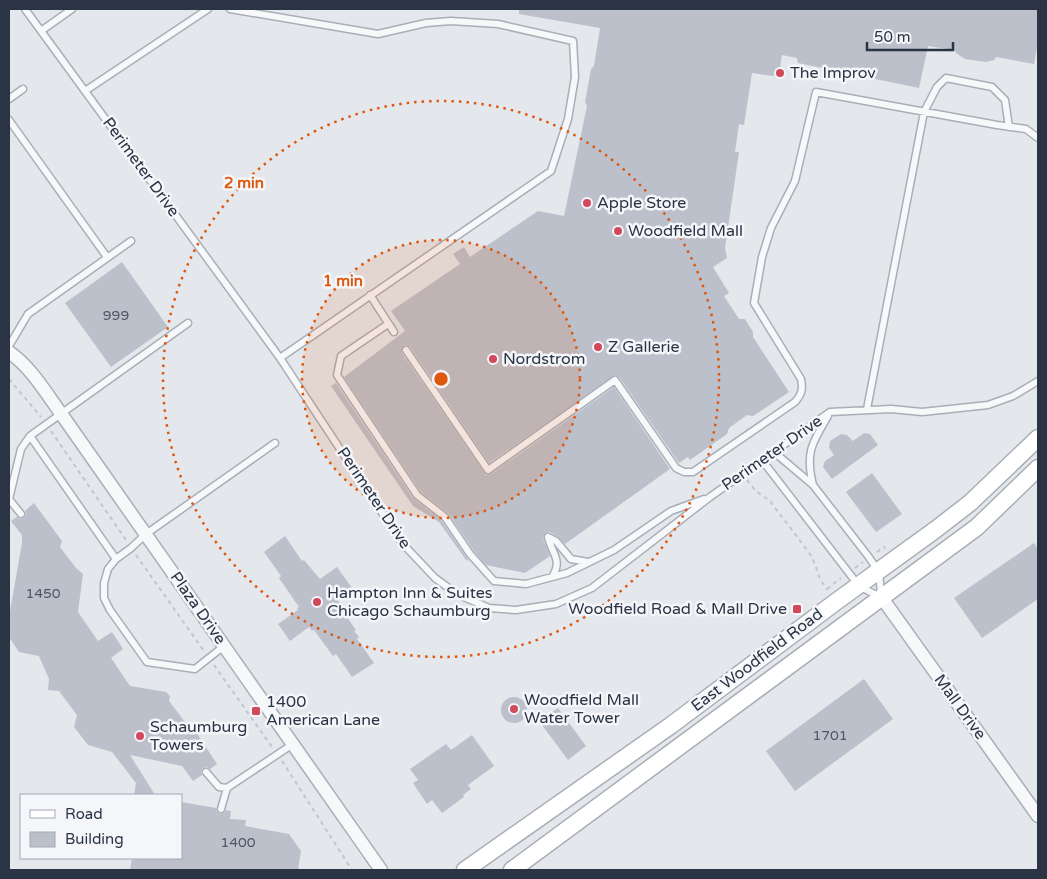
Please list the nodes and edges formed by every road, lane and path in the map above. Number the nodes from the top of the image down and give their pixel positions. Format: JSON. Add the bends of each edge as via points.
{"nodes":[{"id":1,"x":25,"y":9,"type":"edge"},
{"id":2,"x":72,"y":9,"type":"edge"},
{"id":3,"x":208,"y":9,"type":"edge"},
{"id":4,"x":230,"y":9,"type":"edge"},
{"id":5,"x":41,"y":31,"type":"junction"},
{"id":6,"x":23,"y":89,"type":"dead end"},
{"id":7,"x":85,"y":91,"type":"junction"},
{"id":8,"x":9,"y":100,"type":"edge"},
{"id":9,"x":924,"y":112,"type":"junction"},
{"id":10,"x":9,"y":120,"type":"edge"},
{"id":11,"x":1009,"y":127,"type":"junction"},
{"id":12,"x":1038,"y":138,"type":"edge"},
{"id":13,"x":131,"y":241,"type":"dead end"},
{"id":14,"x":107,"y":258,"type":"junction"},
{"id":15,"x":370,"y":294,"type":"junction"},
{"id":16,"x":188,"y":323,"type":"dead end"},
{"id":17,"x":388,"y":324,"type":"junction"},
{"id":18,"x":394,"y":332,"type":"dead end"},
{"id":19,"x":9,"y":346,"type":"edge"},
{"id":20,"x":406,"y":350,"type":"dead end"},
{"id":21,"x":9,"y":352,"type":"edge"},
{"id":22,"x":280,"y":358,"type":"junction"},
{"id":23,"x":9,"y":379,"type":"edge"},
{"id":24,"x":1038,"y":381,"type":"edge"},
{"id":25,"x":867,"y":409,"type":"junction"},
{"id":26,"x":830,"y":412,"type":"junction"},
{"id":27,"x":62,"y":414,"type":"junction"},
{"id":28,"x":46,"y":426,"type":"junction"},
{"id":29,"x":30,"y":436,"type":"junction"},
{"id":30,"x":1038,"y":438,"type":"edge"},
{"id":31,"x":276,"y":443,"type":"dead end"},
{"id":32,"x":774,"y":452,"type":"junction"},
{"id":33,"x":762,"y":460,"type":"junction"},
{"id":34,"x":1038,"y":468,"type":"edge"},
{"id":35,"x":813,"y":485,"type":"junction"},
{"id":36,"x":753,"y":488,"type":"dead end"},
{"id":37,"x":710,"y":497,"type":"junction"},
{"id":38,"x":21,"y":514,"type":"dead end"},
{"id":39,"x":146,"y":534,"type":"junction"},
{"id":40,"x":132,"y":548,"type":"junction"},
{"id":41,"x":116,"y":559,"type":"junction"},
{"id":42,"x":588,"y":562,"type":"junction"},
{"id":43,"x":879,"y":572,"type":"junction"},
{"id":44,"x":552,"y":577,"type":"junction"},
{"id":45,"x":860,"y":586,"type":"junction"},
{"id":46,"x":827,"y":589,"type":"dead end"},
{"id":47,"x":882,"y":598,"type":"junction"},
{"id":48,"x":224,"y":646,"type":"junction"},
{"id":49,"x":209,"y":658,"type":"junction"},
{"id":50,"x":293,"y":744,"type":"junction"},
{"id":51,"x":278,"y":755,"type":"junction"},
{"id":52,"x":206,"y":772,"type":"dead end"},
{"id":53,"x":227,"y":788,"type":"junction"},
{"id":54,"x":221,"y":809,"type":"dead end"},
{"id":55,"x":1038,"y":816,"type":"edge"},
{"id":56,"x":352,"y":870,"type":"edge"},
{"id":57,"x":381,"y":870,"type":"edge"},
{"id":58,"x":465,"y":870,"type":"edge"},
{"id":59,"x":512,"y":870,"type":"edge"}],
"edges":[{"from":1,"to":5,"type":"lane","name":"Perimeter Drive"},
{"from":2,"to":5,"type":"lane"},
{"from":3,"to":7,"type":"lane"},
{"from":4,"to":15,"type":"lane","via":[[378,34],[426,23],[452,21],[498,24],[573,41],[574,86],[568,119],[551,171]]},
{"from":5,"to":7,"type":"lane","name":"Perimeter Drive"},
{"from":6,"to":8,"type":"lane"},
{"from":7,"to":22,"type":"lane","name":"Perimeter Drive"},
{"from":9,"to":11,"type":"lane"},
{"from":9,"to":11,"type":"lane","via":[[936,87],[946,78],[992,86],[1005,100]]},
{"from":9,"to":20,"type":"lane","via":[[816,92],[795,181],[771,228],[762,257],[754,303],[801,379],[801,396],[692,472],[676,468],[615,380],[488,470]]},
{"from":9,"to":25,"type":"lane"},
{"from":10,"to":14,"type":"lane"},
{"from":11,"to":12,"type":"lane","via":[[1026,129]]},
{"from":13,"to":14,"type":"lane"},
{"from":14,"to":19,"type":"lane","via":[[28,314]]},
{"from":15,"to":17,"type":"lane"},
{"from":15,"to":22,"type":"lane"},
{"from":16,"to":27,"type":"lane"},
{"from":17,"to":18,"type":"lane"},
{"from":17,"to":44,"type":"lane","via":[[340,356],[337,374],[417,495],[445,517],[470,554],[494,580],[526,584]]},
{"from":21,"to":27,"type":"street","name":"Plaza Drive","via":[[34,376]]},
{"from":22,"to":37,"type":"lane","name":"Perimeter Drive","via":[[402,542],[435,578],[457,594],[489,608],[516,610],[556,604],[592,588]]},
{"from":23,"to":28,"type":"path"},
{"from":24,"to":25,"type":"lane","name":"Perimeter Drive","via":[[1013,396],[988,405],[922,412]]},
{"from":25,"to":26,"type":"lane","name":"Perimeter Drive"},
{"from":26,"to":32,"type":"lane","name":"Perimeter Drive"},
{"from":26,"to":35,"type":"lane","via":[[815,437],[809,455]]},
{"from":27,"to":28,"type":"lane"},
{"from":27,"to":39,"type":"street","name":"Plaza Drive"},
{"from":28,"to":29,"type":"lane"},
{"from":28,"to":40,"type":"path"},
{"from":29,"to":38,"type":"lane","via":[[21,449],[9,499]]},
{"from":29,"to":41,"type":"lane"},
{"from":30,"to":43,"type":"street","name":"East Woodfield Road","via":[[970,503]]},
{"from":31,"to":39,"type":"lane"},
{"from":32,"to":33,"type":"lane","name":"Perimeter Drive"},
{"from":32,"to":35,"type":"lane"},
{"from":33,"to":37,"type":"lane","name":"Perimeter Drive"},
{"from":33,"to":45,"type":"lane","name":"Mall Drive"},
{"from":34,"to":47,"type":"street","name":"East Woodfield Road","via":[[977,527]]},
{"from":35,"to":43,"type":"lane"},
{"from":36,"to":46,"type":"path","via":[[770,501],[810,554]]},
{"from":37,"to":42,"type":"lane","via":[[671,511],[614,550]]},
{"from":39,"to":40,"type":"lane"},
{"from":39,"to":48,"type":"street","name":"Plaza Drive"},
{"from":40,"to":41,"type":"lane"},
{"from":40,"to":49,"type":"path"},
{"from":41,"to":49,"type":"lane","via":[[108,569],[104,598],[147,662],[195,669]]},
{"from":42,"to":44,"type":"lane"},
{"from":42,"to":44,"type":"lane","via":[[572,559],[548,537],[558,560]]},
{"from":43,"to":45,"type":"street","name":"East Woodfield Road"},
{"from":43,"to":47,"type":"lane","name":"Mall Drive"},
{"from":45,"to":47,"type":"lane","name":"Mall Drive"},
{"from":45,"to":58,"type":"street","name":"East Woodfield Road","via":[[670,726]]},
{"from":47,"to":55,"type":"street","name":"Mall Drive"},
{"from":47,"to":59,"type":"street","name":"East Woodfield Road"},
{"from":48,"to":49,"type":"lane"},
{"from":48,"to":50,"type":"street","name":"Plaza Drive"},
{"from":49,"to":51,"type":"path"},
{"from":50,"to":51,"type":"lane"},
{"from":50,"to":57,"type":"street","name":"Plaza Drive"},
{"from":51,"to":53,"type":"lane"},
{"from":51,"to":56,"type":"path"},
{"from":52,"to":53,"type":"lane","via":[[219,786]]},
{"from":53,"to":54,"type":"lane"}]}
